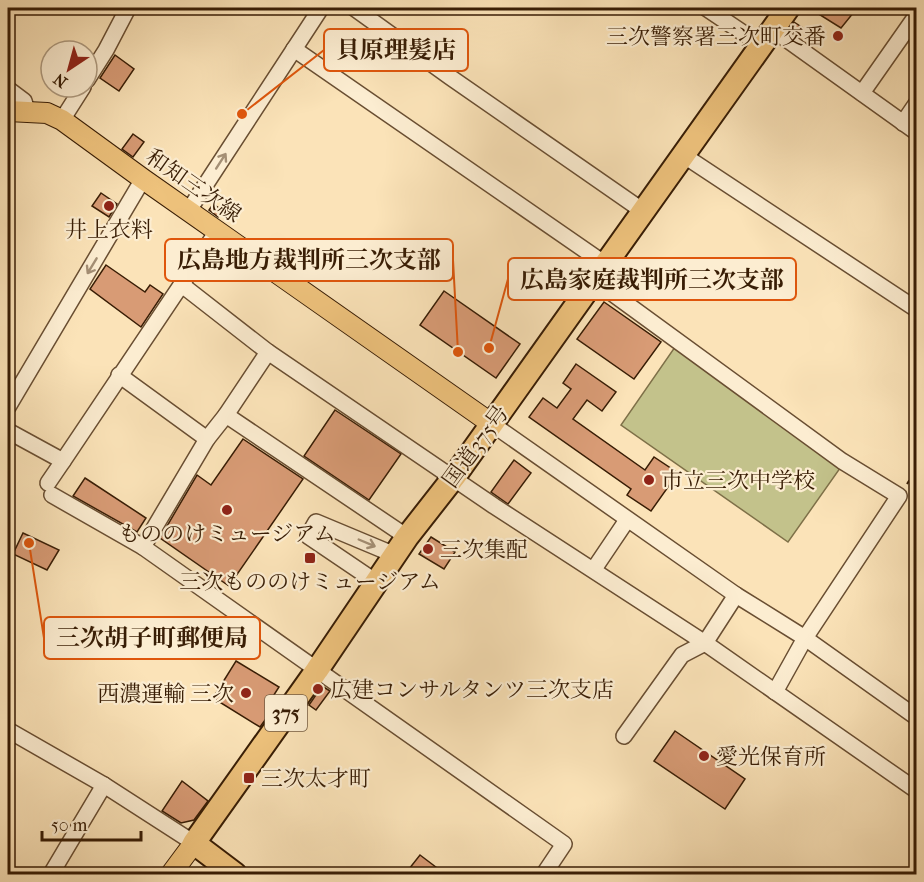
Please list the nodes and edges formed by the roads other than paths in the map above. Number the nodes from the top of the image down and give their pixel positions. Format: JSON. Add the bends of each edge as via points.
{"nodes":[{"id":1,"x":128,"y":8,"type":"edge"},
{"id":2,"x":321,"y":8,"type":"edge"},
{"id":3,"x":354,"y":8,"type":"edge"},
{"id":4,"x":706,"y":8,"type":"edge"},
{"id":5,"x":788,"y":8,"type":"edge"},
{"id":6,"x":916,"y":16,"type":"edge"},
{"id":7,"x":767,"y":37,"type":"junction"},
{"id":8,"x":294,"y":49,"type":"junction"},
{"id":9,"x":99,"y":61,"type":"edge"},
{"id":10,"x":8,"y":89,"type":"edge"},
{"id":11,"x":862,"y":93,"type":"junction"},
{"id":12,"x":75,"y":99,"type":"edge"},
{"id":13,"x":916,"y":104,"type":"edge"},
{"id":14,"x":8,"y":111,"type":"edge"},
{"id":15,"x":27,"y":111,"type":"junction"},
{"id":16,"x":62,"y":120,"type":"junction"},
{"id":17,"x":903,"y":123,"type":"junction"},
{"id":18,"x":916,"y":132,"type":"edge"},
{"id":19,"x":683,"y":155,"type":"junction"},
{"id":20,"x":143,"y":179,"type":"junction"},
{"id":21,"x":189,"y":210,"type":"junction"},
{"id":22,"x":643,"y":211,"type":"junction"},
{"id":23,"x":218,"y":230,"type":"junction"},
{"id":24,"x":600,"y":272,"type":"junction"},
{"id":25,"x":182,"y":285,"type":"junction"},
{"id":26,"x":916,"y":309,"type":"edge"},
{"id":27,"x":268,"y":352,"type":"junction"},
{"id":28,"x":119,"y":375,"type":"junction"},
{"id":29,"x":8,"y":408,"type":"edge"},
{"id":30,"x":226,"y":415,"type":"junction"},
{"id":31,"x":492,"y":424,"type":"junction"},
{"id":32,"x":8,"y":431,"type":"edge"},
{"id":33,"x":207,"y":440,"type":"junction"},
{"id":34,"x":63,"y":461,"type":"junction"},
{"id":35,"x":454,"y":477,"type":"junction"},
{"id":36,"x":627,"y":520,"type":"junction"},
{"id":37,"x":401,"y":546,"type":"junction"},
{"id":38,"x":143,"y":547,"type":"junction"},
{"id":39,"x":594,"y":569,"type":"junction"},
{"id":40,"x":376,"y":582,"type":"junction"},
{"id":41,"x":736,"y":595,"type":"junction"},
{"id":42,"x":806,"y":638,"type":"junction"},
{"id":43,"x":705,"y":644,"type":"junction"},
{"id":44,"x":317,"y":670,"type":"junction"},
{"id":45,"x":775,"y":692,"type":"junction"},
{"id":46,"x":916,"y":717,"type":"edge"},
{"id":47,"x":8,"y":730,"type":"edge"},
{"id":48,"x":624,"y":736,"type":"dead end"},
{"id":49,"x":104,"y":785,"type":"junction"},
{"id":50,"x":916,"y":790,"type":"edge"},
{"id":51,"x":194,"y":843,"type":"junction"},
{"id":52,"x":51,"y":874,"type":"edge"},
{"id":53,"x":171,"y":874,"type":"edge"},
{"id":54,"x":236,"y":874,"type":"edge"},
{"id":55,"x":544,"y":874,"type":"edge"}],
"edges":[{"from":1,"to":9,"type":"street"},
{"from":2,"to":8,"type":"street"},
{"from":3,"to":22,"type":"street"},
{"from":4,"to":7,"type":"street"},
{"from":5,"to":7,"type":"highway","name":"国道375号","number":"375"},
{"from":6,"to":11,"type":"street"},
{"from":7,"to":11,"type":"street"},
{"from":7,"to":19,"type":"highway","name":"国道375号","number":"375"},
{"from":21,"to":8,"type":"street","one_way":true},
{"from":8,"to":24,"type":"street"},
{"from":10,"to":15,"type":"street","via":[[24,101]]},
{"from":11,"to":17,"type":"street"},
{"from":12,"to":16,"type":"street"},
{"from":13,"to":17,"type":"street"},
{"from":14,"to":15,"type":"main road","name":"和知三次線"},
{"from":15,"to":16,"type":"main road","name":"和知三次線","via":[[47,113]]},
{"from":16,"to":20,"type":"main road","name":"和知三次線"},
{"from":17,"to":18,"type":"street"},
{"from":19,"to":22,"type":"highway","name":"国道375号","number":"375"},
{"from":19,"to":26,"type":"street"},
{"from":20,"to":21,"type":"main road","name":"和知三次線"},
{"from":20,"to":29,"type":"street","one_way":true},
{"from":21,"to":23,"type":"main road","name":"和知三次線"},
{"from":22,"to":24,"type":"highway","name":"国道375号","number":"375"},
{"from":23,"to":25,"type":"street"},
{"from":23,"to":31,"type":"main road","name":"和知三次線"},
{"from":24,"to":31,"type":"highway","name":"国道375号","number":"375"},
{"from":24,"to":42,"type":"street","via":[[842,461],[899,496]]},
{"from":25,"to":27,"type":"street"},
{"from":25,"to":28,"type":"street"},
{"from":27,"to":30,"type":"street"},
{"from":27,"to":35,"type":"street"},
{"from":28,"to":33,"type":"street"},
{"from":28,"to":34,"type":"street"},
{"from":30,"to":33,"type":"street"},
{"from":30,"to":37,"type":"street"},
{"from":31,"to":35,"type":"highway","name":"国道375号","number":"375"},
{"from":31,"to":36,"type":"street"},
{"from":32,"to":34,"type":"street"},
{"from":33,"to":38,"type":"street"},
{"from":34,"to":38,"type":"street","via":[[50,489]]},
{"from":35,"to":37,"type":"highway","name":"国道375号","number":"375"},
{"from":35,"to":39,"type":"street"},
{"from":36,"to":39,"type":"street"},
{"from":36,"to":41,"type":"street"},
{"from":37,"to":40,"type":"highway","name":"国道375号","number":"375"},
{"from":40,"to":37,"type":"street","one_way":true,"via":[[308,536],[316,522]]},
{"from":38,"to":44,"type":"street"},
{"from":39,"to":43,"type":"street"},
{"from":40,"to":44,"type":"highway","name":"国道375号","number":"375"},
{"from":41,"to":42,"type":"street"},
{"from":41,"to":43,"type":"street"},
{"from":42,"to":45,"type":"street"},
{"from":42,"to":46,"type":"street"},
{"from":43,"to":45,"type":"street"},
{"from":43,"to":48,"type":"street","via":[[682,655]]},
{"from":44,"to":51,"type":"highway","name":"国道375号","number":"375"},
{"from":44,"to":55,"type":"street","via":[[564,844]]},
{"from":45,"to":50,"type":"street"},
{"from":47,"to":49,"type":"street"},
{"from":49,"to":51,"type":"street"},
{"from":49,"to":52,"type":"street"},
{"from":51,"to":53,"type":"main road"},
{"from":51,"to":54,"type":"highway"}]}
